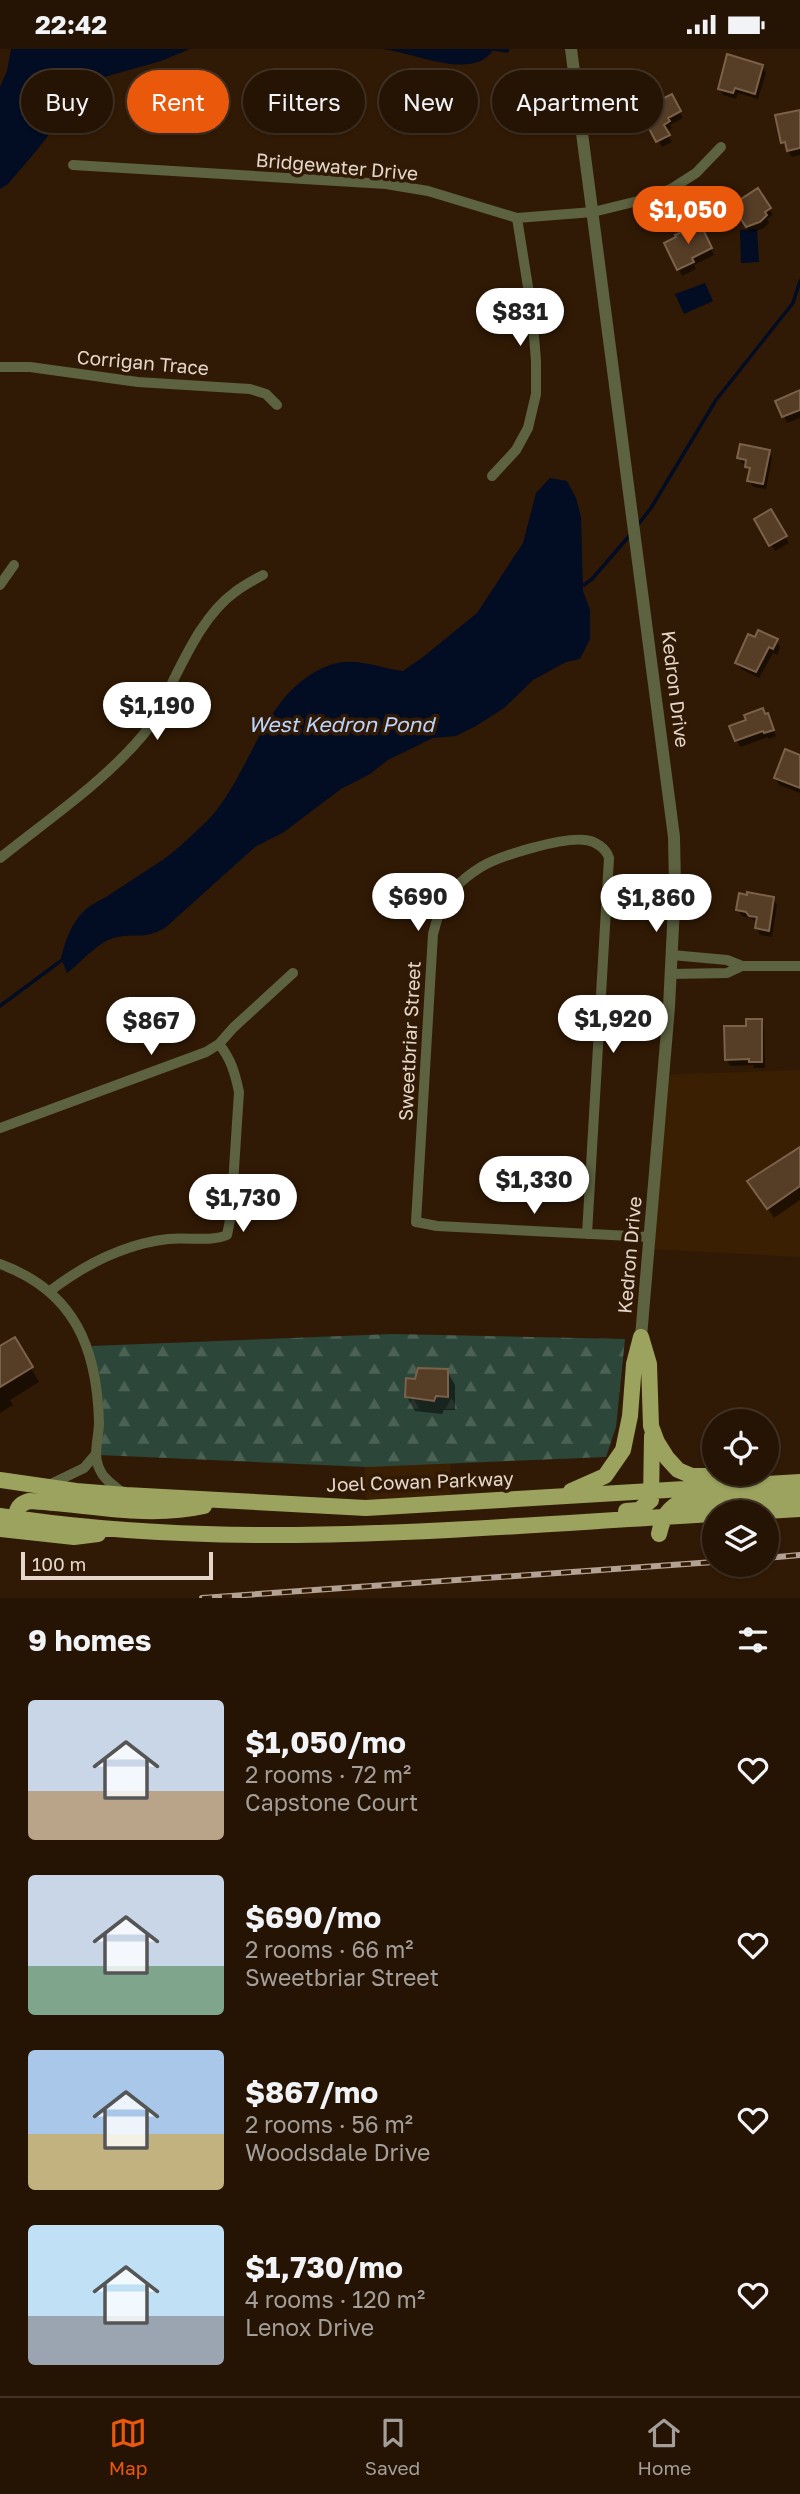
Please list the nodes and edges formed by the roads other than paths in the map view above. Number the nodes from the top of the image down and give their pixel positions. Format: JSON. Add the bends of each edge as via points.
{"nodes":[{"id":1,"x":571,"y":49,"type":"edge"},
{"id":2,"x":721,"y":147,"type":"dead end"},
{"id":3,"x":74,"y":165,"type":"dead end"},
{"id":4,"x":593,"y":212,"type":"junction"},
{"id":5,"x":517,"y":218,"type":"junction"},
{"id":6,"x":0,"y":367,"type":"edge"},
{"id":7,"x":277,"y":405,"type":"dead end"},
{"id":8,"x":492,"y":477,"type":"dead end"},
{"id":9,"x":13,"y":565,"type":"dead end"},
{"id":10,"x":263,"y":575,"type":"dead end"},
{"id":11,"x":0,"y":585,"type":"edge"},
{"id":12,"x":0,"y":858,"type":"edge"},
{"id":13,"x":672,"y":955,"type":"junction"},
{"id":14,"x":742,"y":966,"type":"junction"},
{"id":15,"x":800,"y":966,"type":"edge"},
{"id":16,"x":293,"y":973,"type":"dead end"},
{"id":17,"x":671,"y":974,"type":"junction"},
{"id":18,"x":219,"y":1044,"type":"junction"},
{"id":19,"x":0,"y":1128,"type":"edge"},
{"id":20,"x":587,"y":1234,"type":"junction"},
{"id":21,"x":650,"y":1237,"type":"junction"},
{"id":22,"x":0,"y":1264,"type":"edge"},
{"id":23,"x":50,"y":1291,"type":"junction"},
{"id":24,"x":641,"y":1338,"type":"junction"},
{"id":25,"x":651,"y":1426,"type":"junction"},
{"id":26,"x":96,"y":1454,"type":"junction"},
{"id":27,"x":800,"y":1472,"type":"edge"},
{"id":28,"x":0,"y":1480,"type":"edge"},
{"id":29,"x":800,"y":1482,"type":"edge"},
{"id":30,"x":46,"y":1486,"type":"junction"},
{"id":31,"x":653,"y":1492,"type":"junction"},
{"id":32,"x":800,"y":1493,"type":"edge"},
{"id":33,"x":126,"y":1495,"type":"junction"},
{"id":34,"x":559,"y":1496,"type":"junction"},
{"id":35,"x":223,"y":1501,"type":"junction"},
{"id":36,"x":800,"y":1509,"type":"edge"},
{"id":37,"x":779,"y":1510,"type":"edge"},
{"id":38,"x":702,"y":1515,"type":"edge"},
{"id":39,"x":8,"y":1517,"type":"edge"},
{"id":40,"x":663,"y":1517,"type":"junction"},
{"id":41,"x":485,"y":1528,"type":"junction"},
{"id":42,"x":0,"y":1529,"type":"edge"},
{"id":43,"x":125,"y":1531,"type":"junction"},
{"id":44,"x":659,"y":1534,"type":"dead end"}],
"edges":[{"from":1,"to":4,"type":"street","name":"Kedron Drive"},
{"from":2,"to":4,"type":"street","name":"Bridgewater Drive","via":[[696,173],[671,189]]},
{"from":3,"to":5,"type":"street","name":"Bridgewater Drive","via":[[386,184],[428,191]]},
{"from":4,"to":5,"type":"street","name":"Bridgewater Drive"},
{"from":4,"to":13,"type":"street","name":"Kedron Drive","via":[[673,826]]},
{"from":5,"to":8,"type":"street","via":[[532,311],[536,394],[528,428]]},
{"from":6,"to":7,"type":"street","name":"Corrigan Trace","via":[[138,383],[250,389],[266,394]]},
{"from":9,"to":11,"type":"street"},
{"from":10,"to":12,"type":"street","via":[[214,612],[149,725],[126,753]]},
{"from":13,"to":14,"type":"street","via":[[727,960]]},
{"from":13,"to":17,"type":"street","name":"Kedron Drive"},
{"from":14,"to":15,"type":"street"},
{"from":14,"to":17,"type":"street","via":[[727,973]]},
{"from":16,"to":18,"type":"street"},
{"from":17,"to":21,"type":"street","name":"Kedron Drive"},
{"from":18,"to":19,"type":"street"},
{"from":18,"to":23,"type":"street","via":[[229,1057],[239,1092],[227,1235],[169,1239],[131,1248],[83,1268]]},
{"from":20,"to":20,"type":"street","name":"Sweetbriar Street","via":[[609,874],[606,851],[588,840],[575,839],[483,866],[442,904],[433,934],[416,1223]]},
{"from":20,"to":21,"type":"street"},
{"from":21,"to":24,"type":"street","name":"Kedron Drive"},
{"from":22,"to":23,"type":"street"},
{"from":23,"to":26,"type":"street","via":[[74,1319],[90,1356],[99,1424]]},
{"from":24,"to":25,"type":"main road","via":[[649,1364]]},
{"from":24,"to":34,"type":"main road","via":[[623,1450],[605,1476]]},
{"from":25,"to":27,"type":"main road","via":[[667,1458],[692,1476]]},
{"from":25,"to":31,"type":"main road"},
{"from":26,"to":30,"type":"street","via":[[84,1468]]},
{"from":26,"to":33,"type":"street","via":[[101,1473]]},
{"from":28,"to":30,"type":"main road","name":"Joel Cowan Parkway"},
{"from":29,"to":31,"type":"main road","name":"Joel Cowan Parkway"},
{"from":30,"to":33,"type":"main road","name":"Joel Cowan Parkway"},
{"from":31,"to":34,"type":"main road","name":"Joel Cowan Parkway"},
{"from":31,"to":41,"type":"main road","via":[[639,1510],[522,1517]]},
{"from":32,"to":40,"type":"main road","via":[[684,1500],[671,1506]]},
{"from":33,"to":35,"type":"main road","name":"Joel Cowan Parkway"},
{"from":34,"to":35,"type":"main road","name":"Joel Cowan Parkway","via":[[366,1508]]},
{"from":35,"to":39,"type":"main road","via":[[150,1512],[29,1500]]},
{"from":36,"to":37,"type":"main road"},
{"from":38,"to":40,"type":"main road"},
{"from":39,"to":43,"type":"main road"},
{"from":40,"to":41,"type":"main road"},
{"from":40,"to":44,"type":"main road"},
{"from":41,"to":43,"type":"main road","via":[[340,1536]]},
{"from":42,"to":43,"type":"main road","via":[[74,1537]]}]}
